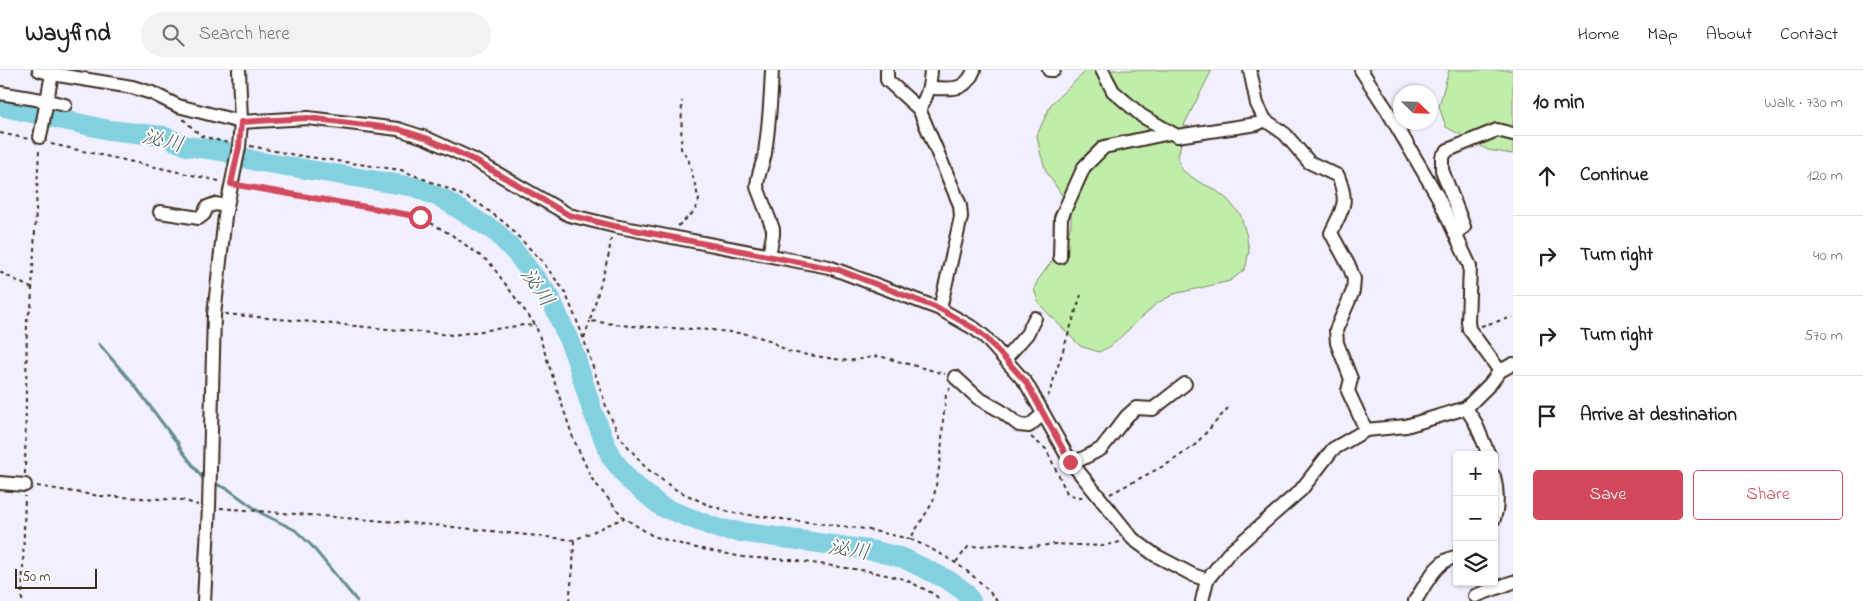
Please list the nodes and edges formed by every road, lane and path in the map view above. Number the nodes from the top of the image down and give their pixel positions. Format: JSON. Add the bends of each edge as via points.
{"nodes":[{"id":1,"x":39,"y":70,"type":"edge"},
{"id":2,"x":239,"y":70,"type":"edge"},
{"id":3,"x":772,"y":70,"type":"edge"},
{"id":4,"x":887,"y":70,"type":"edge"},
{"id":5,"x":931,"y":70,"type":"edge"},
{"id":6,"x":974,"y":70,"type":"edge"},
{"id":7,"x":1049,"y":70,"type":"edge"},
{"id":8,"x":1054,"y":70,"type":"edge"},
{"id":9,"x":1102,"y":70,"type":"edge"},
{"id":10,"x":1250,"y":70,"type":"edge"},
{"id":11,"x":1360,"y":70,"type":"edge"},
{"id":12,"x":52,"y":74,"type":"junction"},
{"id":13,"x":930,"y":88,"type":"junction"},
{"id":14,"x":0,"y":93,"type":"edge"},
{"id":15,"x":682,"y":101,"type":"dead end"},
{"id":16,"x":47,"y":103,"type":"junction"},
{"id":17,"x":65,"y":106,"type":"dead end"},
{"id":18,"x":919,"y":109,"type":"junction"},
{"id":19,"x":182,"y":118,"type":"dead end"},
{"id":20,"x":1265,"y":120,"type":"junction"},
{"id":21,"x":241,"y":122,"type":"junction"},
{"id":22,"x":0,"y":133,"type":"edge"},
{"id":23,"x":1170,"y":133,"type":"junction"},
{"id":24,"x":1513,"y":134,"type":"edge"},
{"id":25,"x":40,"y":139,"type":"junction"},
{"id":26,"x":239,"y":146,"type":"junction"},
{"id":27,"x":231,"y":184,"type":"junction"},
{"id":28,"x":227,"y":206,"type":"junction"},
{"id":29,"x":160,"y":212,"type":"dead end"},
{"id":30,"x":614,"y":226,"type":"junction"},
{"id":31,"x":1455,"y":233,"type":"junction"},
{"id":32,"x":671,"y":236,"type":"junction"},
{"id":33,"x":769,"y":255,"type":"junction"},
{"id":34,"x":1060,"y":258,"type":"dead end"},
{"id":35,"x":0,"y":272,"type":"edge"},
{"id":36,"x":31,"y":288,"type":"junction"},
{"id":37,"x":1081,"y":295,"type":"dead end"},
{"id":38,"x":940,"y":309,"type":"junction"},
{"id":39,"x":214,"y":315,"type":"junction"},
{"id":40,"x":1513,"y":317,"type":"edge"},
{"id":41,"x":1035,"y":318,"type":"dead end"},
{"id":42,"x":590,"y":321,"type":"junction"},
{"id":43,"x":536,"y":326,"type":"junction"},
{"id":44,"x":1469,"y":329,"type":"junction"},
{"id":45,"x":584,"y":339,"type":"junction"},
{"id":46,"x":1005,"y":359,"type":"junction"},
{"id":47,"x":1513,"y":364,"type":"edge"},
{"id":48,"x":1500,"y":371,"type":"junction"},
{"id":49,"x":955,"y":377,"type":"junction"},
{"id":50,"x":1185,"y":384,"type":"dead end"},
{"id":51,"x":1228,"y":408,"type":"dead end"},
{"id":52,"x":1466,"y":408,"type":"junction"},
{"id":53,"x":1043,"y":414,"type":"junction"},
{"id":54,"x":1019,"y":425,"type":"junction"},
{"id":55,"x":1366,"y":430,"type":"junction"},
{"id":56,"x":1487,"y":451,"type":"edge"},
{"id":57,"x":1072,"y":464,"type":"junction"},
{"id":58,"x":0,"y":483,"type":"edge"},
{"id":59,"x":25,"y":484,"type":"junction"},
{"id":60,"x":1098,"y":496,"type":"junction"},
{"id":61,"x":209,"y":507,"type":"junction"},
{"id":62,"x":624,"y":518,"type":"junction"},
{"id":63,"x":1131,"y":536,"type":"junction"},
{"id":64,"x":910,"y":539,"type":"junction"},
{"id":65,"x":574,"y":540,"type":"junction"},
{"id":66,"x":1453,"y":556,"type":"edge"},
{"id":67,"x":956,"y":562,"type":"junction"},
{"id":68,"x":1207,"y":580,"type":"junction"},
{"id":69,"x":1513,"y":582,"type":"edge"},
{"id":70,"x":1475,"y":598,"type":"edge"},
{"id":71,"x":22,"y":601,"type":"edge"},
{"id":72,"x":204,"y":601,"type":"edge"},
{"id":73,"x":569,"y":601,"type":"edge"},
{"id":74,"x":941,"y":601,"type":"edge"},
{"id":75,"x":997,"y":601,"type":"edge"},
{"id":76,"x":1202,"y":601,"type":"edge"},
{"id":77,"x":1415,"y":601,"type":"edge"}],
"edges":[{"from":1,"to":12,"type":"street"},
{"from":2,"to":21,"type":"street"},
{"from":3,"to":33,"type":"street","via":[[766,143],[757,180],[773,235]]},
{"from":4,"to":18,"type":"street","via":[[887,80]]},
{"from":5,"to":13,"type":"street"},
{"from":6,"to":13,"type":"street","via":[[970,80],[959,88]]},
{"from":7,"to":8,"type":"street"},
{"from":9,"to":23,"type":"street","via":[[1113,91],[1142,116]]},
{"from":10,"to":20,"type":"street","via":[[1257,104]]},
{"from":11,"to":31,"type":"street","via":[[1418,161]]},
{"from":12,"to":16,"type":"street"},
{"from":12,"to":21,"type":"street","via":[[132,87],[178,106]]},
{"from":13,"to":18,"type":"street"},
{"from":14,"to":16,"type":"street"},
{"from":15,"to":32,"type":"path","via":[[681,149],[688,158],[699,200],[695,211]]},
{"from":16,"to":17,"type":"street"},
{"from":16,"to":25,"type":"street"},
{"from":18,"to":38,"type":"street","via":[[960,205],[961,217]]},
{"from":19,"to":26,"type":"path","via":[[201,136]]},
{"from":20,"to":23,"type":"street","via":[[1257,124],[1176,136]]},
{"from":20,"to":55,"type":"street","via":[[1285,134],[1310,162],[1338,176],[1345,192],[1344,204],[1331,233],[1354,279],[1336,336],[1351,379],[1348,391]]},
{"from":21,"to":26,"type":"street"},
{"from":21,"to":30,"type":"street","via":[[308,118],[398,129],[474,160],[569,215]]},
{"from":22,"to":25,"type":"path"},
{"from":23,"to":34,"type":"street","via":[[1104,147],[1084,166],[1061,218]]},
{"from":24,"to":31,"type":"street","via":[[1497,130],[1448,150],[1442,157],[1442,170],[1464,227]]},
{"from":25,"to":27,"type":"path"},
{"from":25,"to":36,"type":"path"},
{"from":26,"to":27,"type":"street"},
{"from":26,"to":45,"type":"path","via":[[401,170],[478,203],[505,224],[542,261],[565,292]]},
{"from":27,"to":28,"type":"street"},
{"from":27,"to":43,"type":"path","via":[[420,217],[452,235],[490,263]]},
{"from":28,"to":29,"type":"street","via":[[215,204],[207,207],[199,218]]},
{"from":28,"to":39,"type":"street"},
{"from":30,"to":32,"type":"street"},
{"from":30,"to":42,"type":"path"},
{"from":31,"to":44,"type":"street","via":[[1470,266]]},
{"from":32,"to":33,"type":"street"},
{"from":33,"to":38,"type":"street","via":[[839,270]]},
{"from":35,"to":36,"type":"path"},
{"from":36,"to":59,"type":"path","via":[[31,309],[27,317]]},
{"from":37,"to":53,"type":"path"},
{"from":38,"to":46,"type":"street","via":[[975,329]]},
{"from":39,"to":43,"type":"path","via":[[453,335]]},
{"from":39,"to":61,"type":"street"},
{"from":40,"to":44,"type":"path"},
{"from":41,"to":46,"type":"street","via":[[1027,334]]},
{"from":42,"to":45,"type":"path"},
{"from":42,"to":49,"type":"path","via":[[748,334],[769,340],[789,352],[848,361],[879,356]]},
{"from":43,"to":62,"type":"path","via":[[573,438],[592,478]]},
{"from":44,"to":48,"type":"street"},
{"from":45,"to":64,"type":"path","via":[[607,409],[620,437],[646,468],[673,488],[733,513],[865,529]]},
{"from":46,"to":53,"type":"street","via":[[1026,382]]},
{"from":47,"to":48,"type":"street"},
{"from":48,"to":52,"type":"street"},
{"from":49,"to":54,"type":"street","via":[[978,398]]},
{"from":49,"to":64,"type":"path","via":[[946,395],[941,457],[932,502]]},
{"from":50,"to":57,"type":"street","via":[[1153,408],[1136,408],[1101,449]]},
{"from":51,"to":60,"type":"path","via":[[1194,446],[1169,463],[1108,495]]},
{"from":52,"to":55,"type":"street","via":[[1406,426]]},
{"from":52,"to":56,"type":"street"},
{"from":53,"to":54,"type":"street","via":[[1029,426]]},
{"from":53,"to":57,"type":"street"},
{"from":54,"to":60,"type":"path","via":[[1021,431],[1046,449],[1067,493]]},
{"from":55,"to":68,"type":"street","via":[[1333,449],[1301,490],[1228,554]]},
{"from":57,"to":60,"type":"street"},
{"from":58,"to":59,"type":"street"},
{"from":59,"to":61,"type":"path","via":[[100,496],[182,500]]},
{"from":59,"to":71,"type":"path"},
{"from":60,"to":63,"type":"street"},
{"from":61,"to":65,"type":"path"},
{"from":61,"to":72,"type":"street"},
{"from":62,"to":65,"type":"path"},
{"from":62,"to":74,"type":"path","via":[[653,536],[692,547],[743,557],[868,570],[904,580],[934,594]]},
{"from":63,"to":67,"type":"path","via":[[1125,541],[1102,546],[1002,544],[968,547]]},
{"from":63,"to":68,"type":"street","via":[[1155,555]]},
{"from":64,"to":67,"type":"path"},
{"from":65,"to":73,"type":"path"},
{"from":66,"to":77,"type":"street","via":[[1442,562]]},
{"from":67,"to":75,"type":"path"},
{"from":68,"to":76,"type":"street"},
{"from":69,"to":70,"type":"street"}]}
